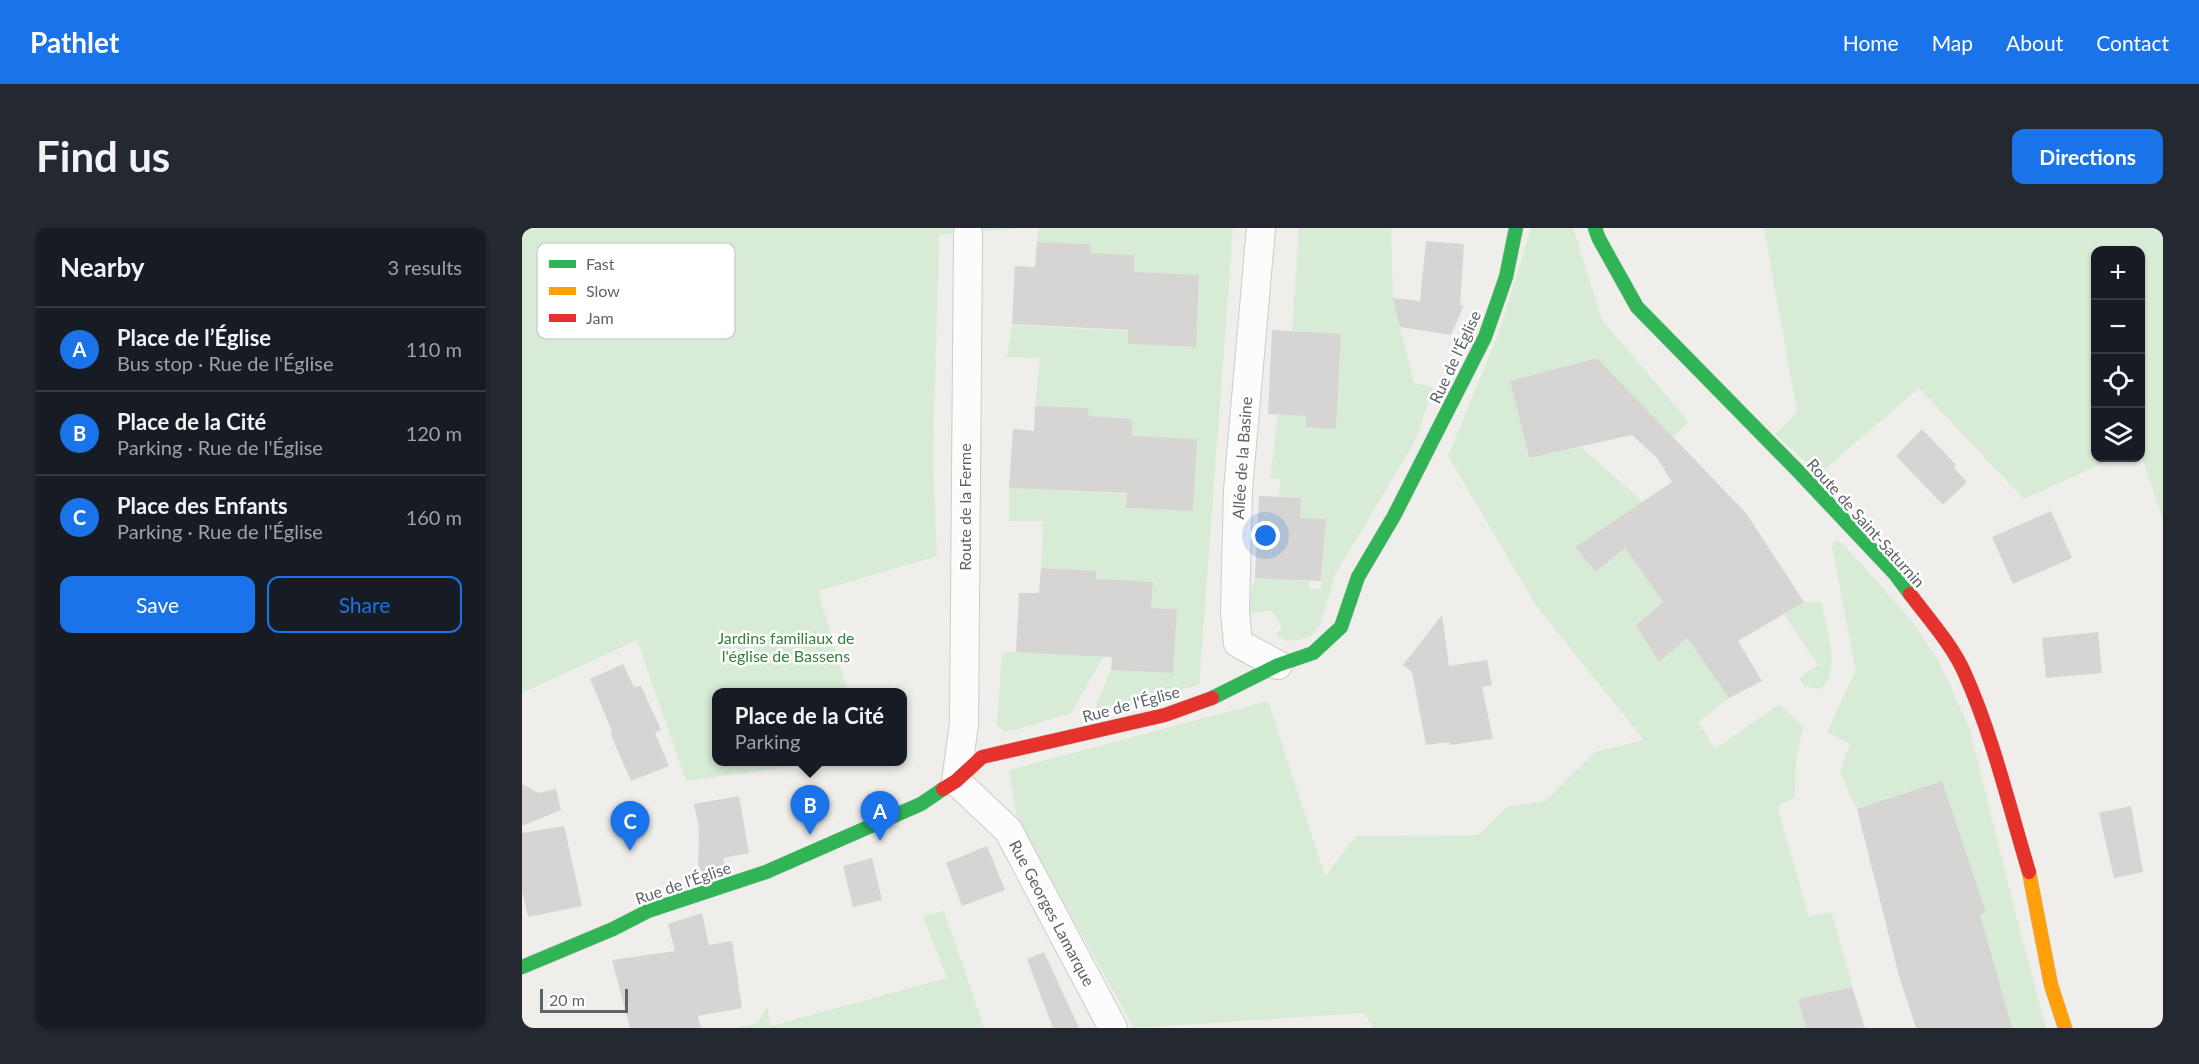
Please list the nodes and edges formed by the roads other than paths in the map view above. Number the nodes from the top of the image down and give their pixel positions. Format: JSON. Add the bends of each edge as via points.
{"nodes":[{"id":1,"x":1261,"y":228,"type":"edge"},
{"id":2,"x":1516,"y":228,"type":"edge"},
{"id":3,"x":1595,"y":228,"type":"edge"},
{"id":4,"x":968,"y":234,"type":"dead end"},
{"id":5,"x":1278,"y":665,"type":"junction"},
{"id":6,"x":956,"y":781,"type":"junction"},
{"id":7,"x":522,"y":967,"type":"edge"},
{"id":8,"x":1113,"y":1028,"type":"edge"},
{"id":9,"x":2065,"y":1028,"type":"edge"}],
"edges":[{"from":1,"to":5,"type":"street","name":"Allée de la Basine","via":[[1238,490],[1235,612],[1238,643]]},
{"from":2,"to":5,"type":"street","name":"Rue de l'Église","via":[[1506,277],[1485,337],[1394,516],[1358,577],[1341,627],[1313,652]]},
{"from":3,"to":9,"type":"street","name":"Route de Saint-Saturnin","via":[[1637,307],[1895,574],[1964,672],[1990,742],[2029,873],[2051,985]]},
{"from":4,"to":6,"type":"street","name":"Route de la Ferme","via":[[964,724]]},
{"from":5,"to":6,"type":"street","name":"Rue de l'Église","via":[[1215,697],[1165,715],[982,757]]},
{"from":6,"to":7,"type":"street","name":"Rue de l'Église","via":[[921,804],[784,865],[648,911]]},
{"from":6,"to":8,"type":"street","name":"Rue Georges Lamarque","via":[[1008,830]]}]}
